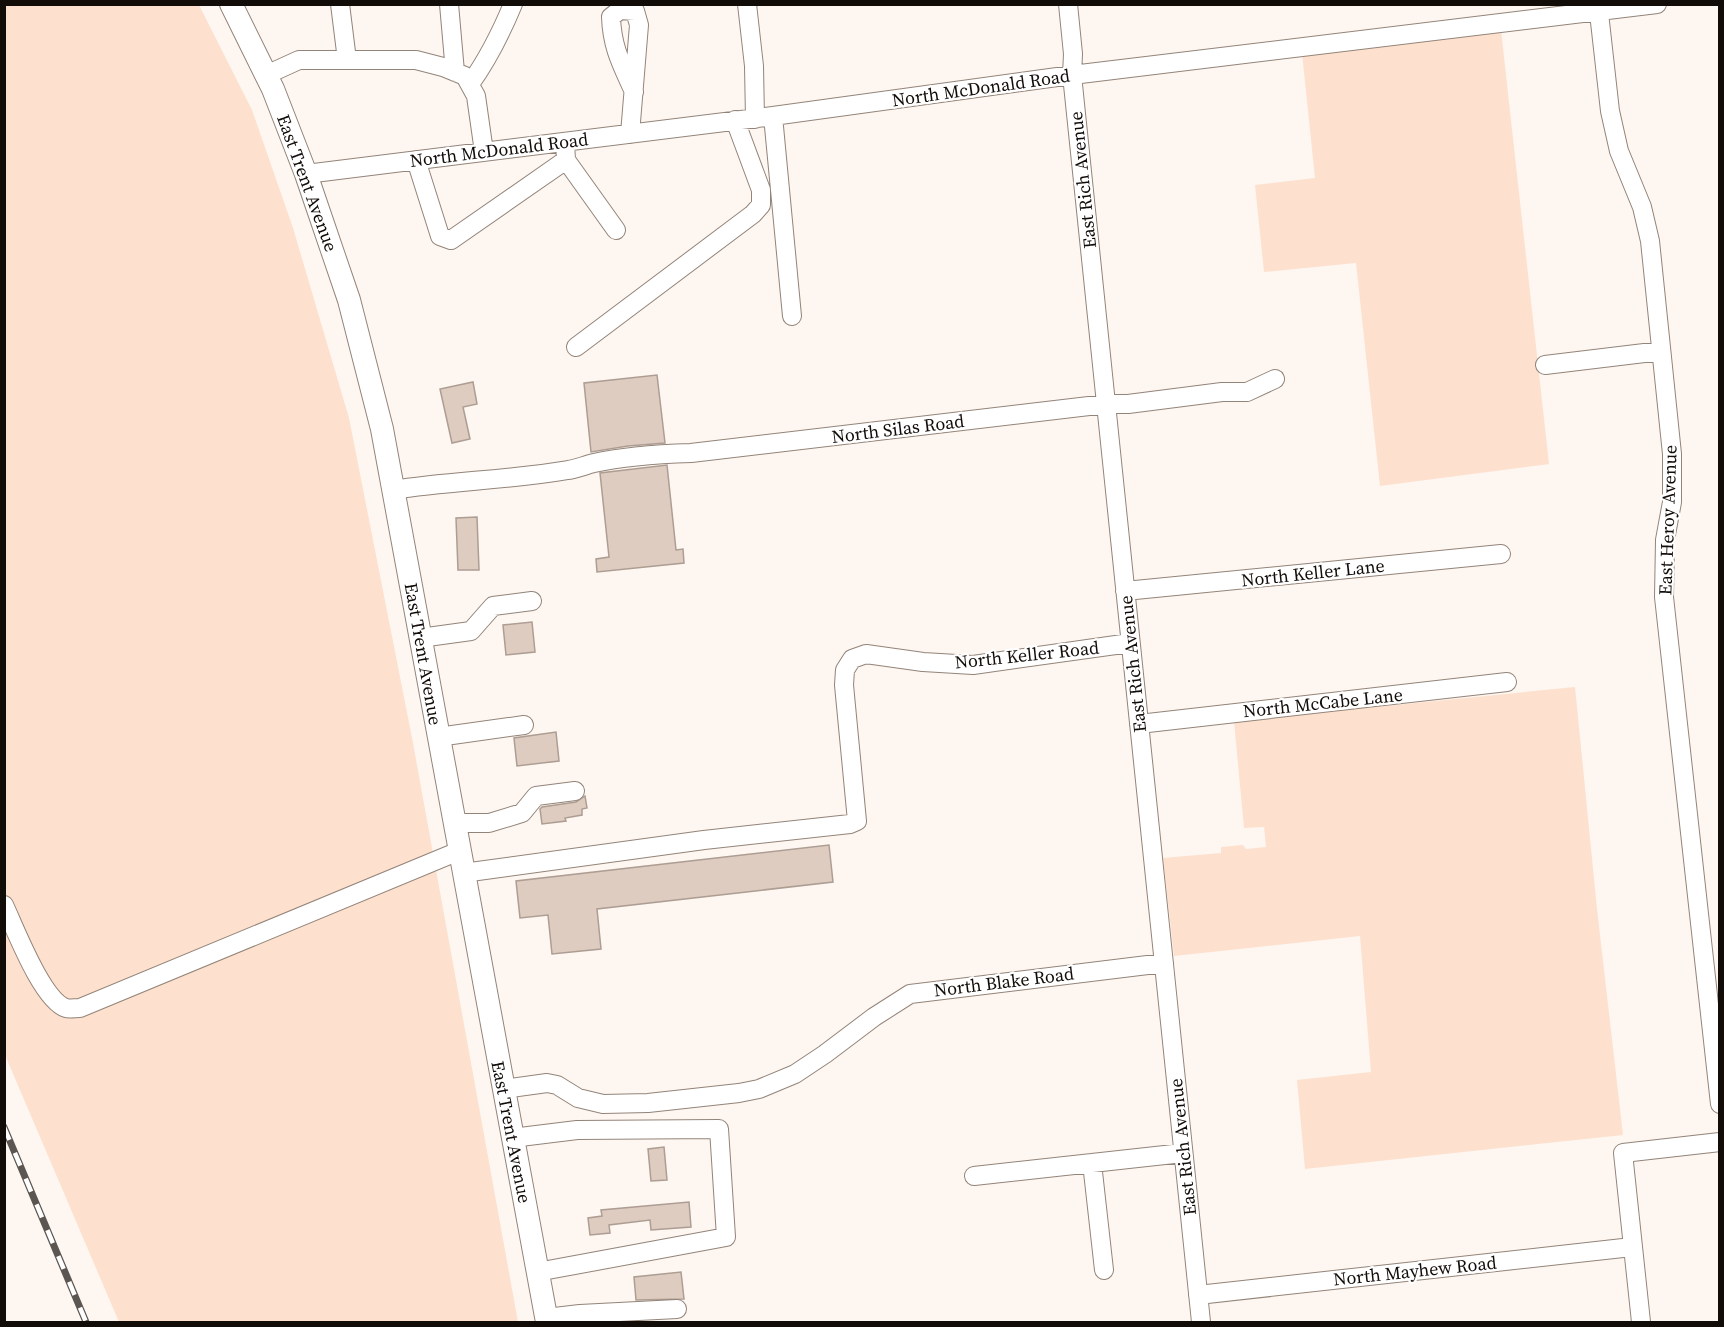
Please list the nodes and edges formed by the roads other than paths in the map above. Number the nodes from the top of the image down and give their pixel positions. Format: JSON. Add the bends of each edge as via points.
{"nodes":[{"id":1,"x":231,"y":4,"type":"edge"},
{"id":2,"x":340,"y":4,"type":"edge"},
{"id":3,"x":449,"y":4,"type":"edge"},
{"id":4,"x":513,"y":4,"type":"edge"},
{"id":5,"x":747,"y":4,"type":"edge"},
{"id":6,"x":1068,"y":4,"type":"edge"},
{"id":7,"x":1657,"y":4,"type":"edge"},
{"id":8,"x":1599,"y":12,"type":"junction"},
{"id":9,"x":347,"y":60,"type":"junction"},
{"id":10,"x":455,"y":72,"type":"junction"},
{"id":11,"x":266,"y":75,"type":"junction"},
{"id":12,"x":1072,"y":75,"type":"junction"},
{"id":13,"x":470,"y":84,"type":"junction"},
{"id":14,"x":634,"y":92,"type":"dead end"},
{"id":15,"x":764,"y":118,"type":"junction"},
{"id":16,"x":735,"y":120,"type":"junction"},
{"id":17,"x":630,"y":134,"type":"junction"},
{"id":18,"x":566,"y":151,"type":"junction"},
{"id":19,"x":484,"y":152,"type":"junction"},
{"id":20,"x":416,"y":160,"type":"junction"},
{"id":21,"x":306,"y":174,"type":"junction"},
{"id":22,"x":616,"y":230,"type":"dead end"},
{"id":23,"x":792,"y":316,"type":"dead end"},
{"id":24,"x":576,"y":347,"type":"dead end"},
{"id":25,"x":1661,"y":351,"type":"junction"},
{"id":26,"x":1545,"y":365,"type":"dead end"},
{"id":27,"x":1275,"y":379,"type":"dead end"},
{"id":28,"x":1106,"y":404,"type":"junction"},
{"id":29,"x":393,"y":490,"type":"junction"},
{"id":30,"x":1501,"y":554,"type":"dead end"},
{"id":31,"x":1125,"y":591,"type":"junction"},
{"id":32,"x":532,"y":601,"type":"dead end"},
{"id":33,"x":420,"y":638,"type":"junction"},
{"id":34,"x":1130,"y":644,"type":"junction"},
{"id":35,"x":1507,"y":682,"type":"dead end"},
{"id":36,"x":1139,"y":724,"type":"junction"},
{"id":37,"x":524,"y":725,"type":"dead end"},
{"id":38,"x":438,"y":736,"type":"junction"},
{"id":39,"x":575,"y":791,"type":"dead end"},
{"id":40,"x":454,"y":824,"type":"junction"},
{"id":41,"x":461,"y":862,"type":"junction"},
{"id":42,"x":4,"y":905,"type":"edge"},
{"id":43,"x":1164,"y":963,"type":"junction"},
{"id":44,"x":503,"y":1089,"type":"junction"},
{"id":45,"x":1719,"y":1104,"type":"edge"},
{"id":46,"x":512,"y":1138,"type":"junction"},
{"id":47,"x":1719,"y":1142,"type":"edge"},
{"id":48,"x":1183,"y":1152,"type":"junction"},
{"id":49,"x":1092,"y":1163,"type":"junction"},
{"id":50,"x":974,"y":1176,"type":"dead end"},
{"id":51,"x":1632,"y":1247,"type":"junction"},
{"id":52,"x":1104,"y":1270,"type":"dead end"},
{"id":53,"x":537,"y":1272,"type":"junction"},
{"id":54,"x":1198,"y":1295,"type":"junction"},
{"id":55,"x":677,"y":1309,"type":"dead end"},
{"id":56,"x":546,"y":1320,"type":"edge"},
{"id":57,"x":1201,"y":1323,"type":"edge"},
{"id":58,"x":1641,"y":1323,"type":"edge"}],
"edges":[{"from":1,"to":11,"type":"main road","name":"East Trent Avenue"},
{"from":2,"to":9,"type":"street"},
{"from":3,"to":10,"type":"street"},
{"from":4,"to":13,"type":"street","via":[[488,57]]},
{"from":5,"to":15,"type":"street"},
{"from":6,"to":12,"type":"street","name":"East Rich Avenue"},
{"from":7,"to":8,"type":"street","name":"North McDonald Road"},
{"from":8,"to":12,"type":"street","name":"North McDonald Road"},
{"from":8,"to":25,"type":"street","name":"East Heroy Avenue","via":[[1610,111],[1650,241]]},
{"from":9,"to":10,"type":"street","via":[[416,60]]},
{"from":9,"to":11,"type":"street","via":[[299,60]]},
{"from":10,"to":13,"type":"street","via":[[465,76]]},
{"from":11,"to":21,"type":"main road","name":"East Trent Avenue"},
{"from":12,"to":15,"type":"street","name":"North McDonald Road"},
{"from":12,"to":28,"type":"street","name":"East Rich Avenue"},
{"from":13,"to":19,"type":"street","via":[[477,96]]},
{"from":14,"to":17,"type":"street"},
{"from":15,"to":16,"type":"street","name":"North McDonald Road"},
{"from":15,"to":23,"type":"street"},
{"from":16,"to":17,"type":"street","name":"North McDonald Road"},
{"from":16,"to":24,"type":"street","via":[[761,190],[761,206]]},
{"from":17,"to":18,"type":"street","name":"North McDonald Road"},
{"from":18,"to":19,"type":"street","name":"North McDonald Road"},
{"from":18,"to":20,"type":"street","via":[[451,240],[440,236]]},
{"from":18,"to":22,"type":"street"},
{"from":19,"to":20,"type":"street","name":"North McDonald Road"},
{"from":20,"to":21,"type":"street","name":"North McDonald Road"},
{"from":21,"to":29,"type":"main road","name":"East Trent Avenue","via":[[349,300],[382,429]]},
{"from":25,"to":26,"type":"street"},
{"from":25,"to":45,"type":"street","name":"East Heroy Avenue","via":[[1672,454],[1664,597]]},
{"from":27,"to":28,"type":"street","name":"North Silas Road","via":[[1247,393]]},
{"from":28,"to":29,"type":"street","name":"North Silas Road","via":[[667,453],[595,462],[569,470]]},
{"from":28,"to":31,"type":"street","name":"East Rich Avenue"},
{"from":29,"to":33,"type":"main road","name":"East Trent Avenue"},
{"from":30,"to":31,"type":"street","name":"North Keller Lane"},
{"from":31,"to":34,"type":"street","name":"East Rich Avenue"},
{"from":32,"to":33,"type":"street","via":[[493,606],[471,631]]},
{"from":33,"to":38,"type":"main road","name":"East Trent Avenue"},
{"from":34,"to":36,"type":"street","name":"East Rich Avenue"},
{"from":34,"to":41,"type":"street","name":"North Keller Road","via":[[973,665],[866,654],[852,658],[845,670],[844,685],[857,821],[850,824]]},
{"from":35,"to":36,"type":"street","name":"North McCabe Lane"},
{"from":36,"to":43,"type":"street","name":"East Rich Avenue"},
{"from":37,"to":38,"type":"street"},
{"from":38,"to":40,"type":"main road","name":"East Trent Avenue"},
{"from":39,"to":40,"type":"street","via":[[536,796],[522,813],[489,824]]},
{"from":40,"to":41,"type":"main road","name":"East Trent Avenue"},
{"from":41,"to":42,"type":"street","via":[[80,1008],[66,1008],[42,986]]},
{"from":41,"to":44,"type":"main road","name":"East Trent Avenue"},
{"from":43,"to":44,"type":"street","name":"North Blake Road","via":[[910,994],[795,1074],[739,1093],[603,1104],[588,1102],[547,1083]]},
{"from":43,"to":48,"type":"street","name":"East Rich Avenue"},
{"from":44,"to":46,"type":"main road","name":"East Trent Avenue"},
{"from":46,"to":53,"type":"main road","name":"East Trent Avenue"},
{"from":46,"to":53,"type":"street","via":[[577,1130],[719,1129],[726,1237]]},
{"from":47,"to":51,"type":"street","via":[[1623,1153]]},
{"from":48,"to":49,"type":"street"},
{"from":48,"to":54,"type":"street","name":"East Rich Avenue"},
{"from":49,"to":50,"type":"street"},
{"from":49,"to":52,"type":"street"},
{"from":51,"to":54,"type":"street","name":"North Mayhew Road"},
{"from":51,"to":58,"type":"street"},
{"from":53,"to":56,"type":"main road","name":"East Trent Avenue"},
{"from":54,"to":57,"type":"street","name":"East Rich Avenue"},
{"from":55,"to":56,"type":"street","via":[[580,1314]]}]}
